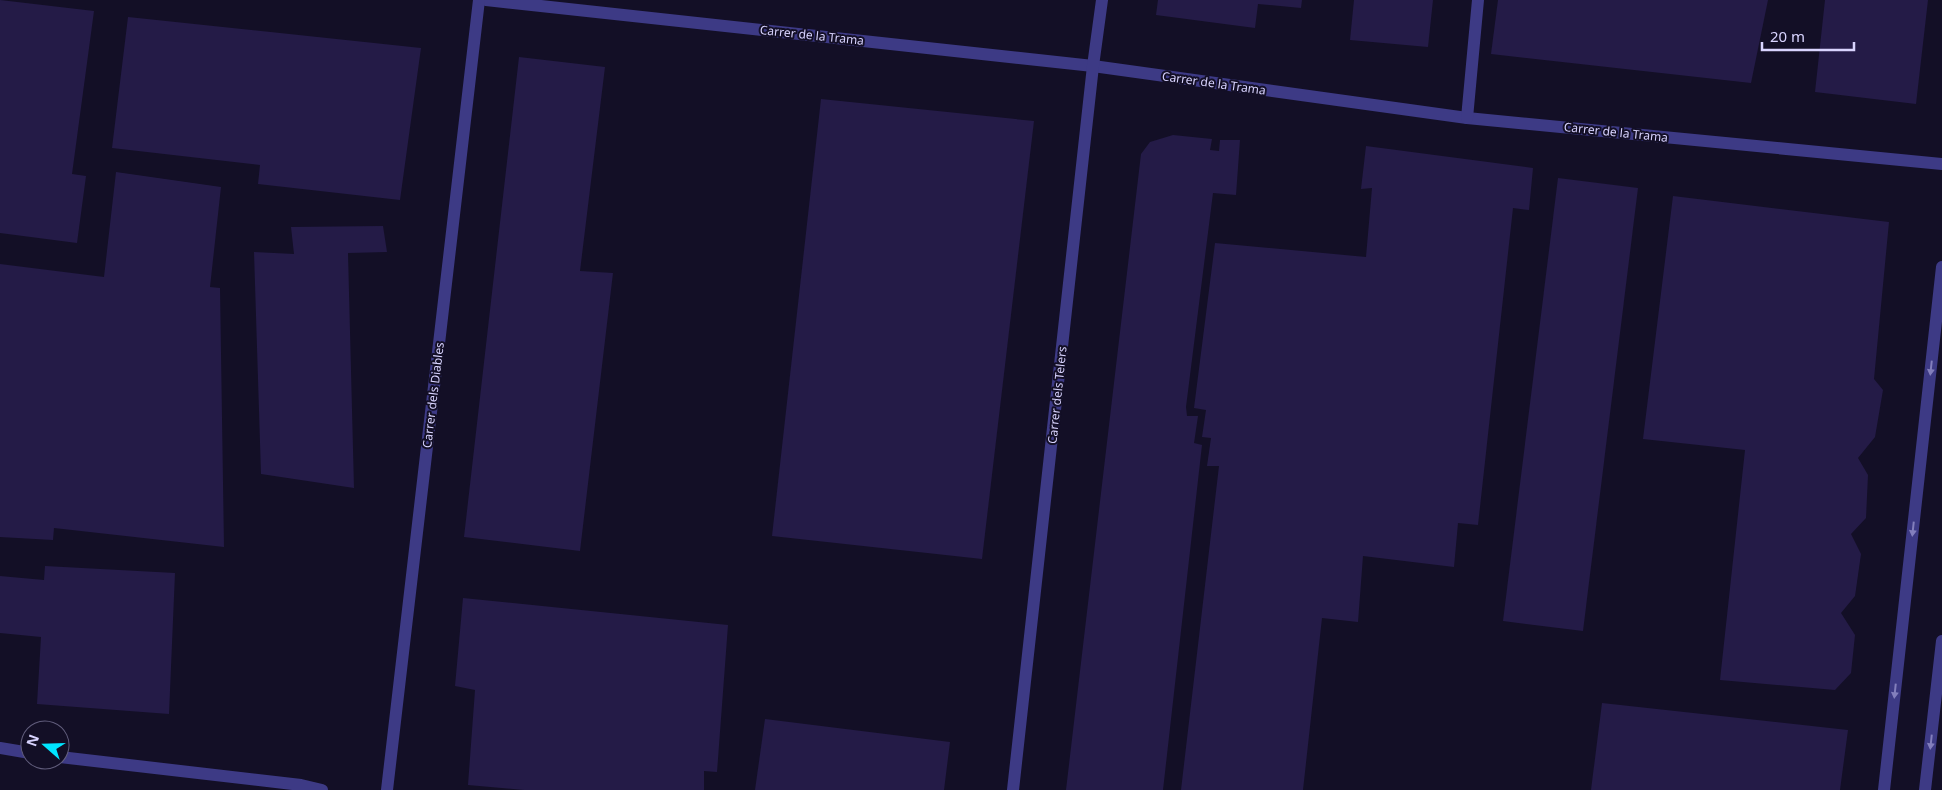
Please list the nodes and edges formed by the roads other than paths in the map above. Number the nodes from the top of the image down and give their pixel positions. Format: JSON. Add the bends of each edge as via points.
{"nodes":[{"id":1,"x":479,"y":0,"type":"edge"},
{"id":2,"x":486,"y":0,"type":"edge"},
{"id":3,"x":1102,"y":0,"type":"edge"},
{"id":4,"x":1478,"y":0,"type":"edge"},
{"id":5,"x":1093,"y":66,"type":"junction"},
{"id":6,"x":1467,"y":118,"type":"junction"},
{"id":7,"x":1942,"y":164,"type":"edge"},
{"id":8,"x":1942,"y":267,"type":"edge"},
{"id":9,"x":1942,"y":642,"type":"edge"},
{"id":10,"x":0,"y":748,"type":"edge"},
{"id":11,"x":20,"y":751,"type":"edge"},
{"id":12,"x":70,"y":758,"type":"edge"},
{"id":13,"x":322,"y":790,"type":"edge"},
{"id":14,"x":387,"y":790,"type":"edge"},
{"id":15,"x":1013,"y":790,"type":"edge"},
{"id":16,"x":1884,"y":790,"type":"edge"},
{"id":17,"x":1925,"y":790,"type":"edge"}],
"edges":[{"from":1,"to":14,"type":"street","name":"Carrer dels Diables"},
{"from":2,"to":5,"type":"street","name":"Carrer de la Trama"},
{"from":3,"to":5,"type":"street","name":"Carrer dels Telers"},
{"from":4,"to":6,"type":"street"},
{"from":5,"to":6,"type":"street","name":"Carrer de la Trama"},
{"from":5,"to":15,"type":"street","name":"Carrer dels Telers"},
{"from":6,"to":7,"type":"street","name":"Carrer de la Trama"},
{"from":8,"to":16,"type":"street","one_way":true},
{"from":9,"to":17,"type":"street","one_way":true},
{"from":10,"to":11,"type":"street"},
{"from":12,"to":13,"type":"street"}]}
